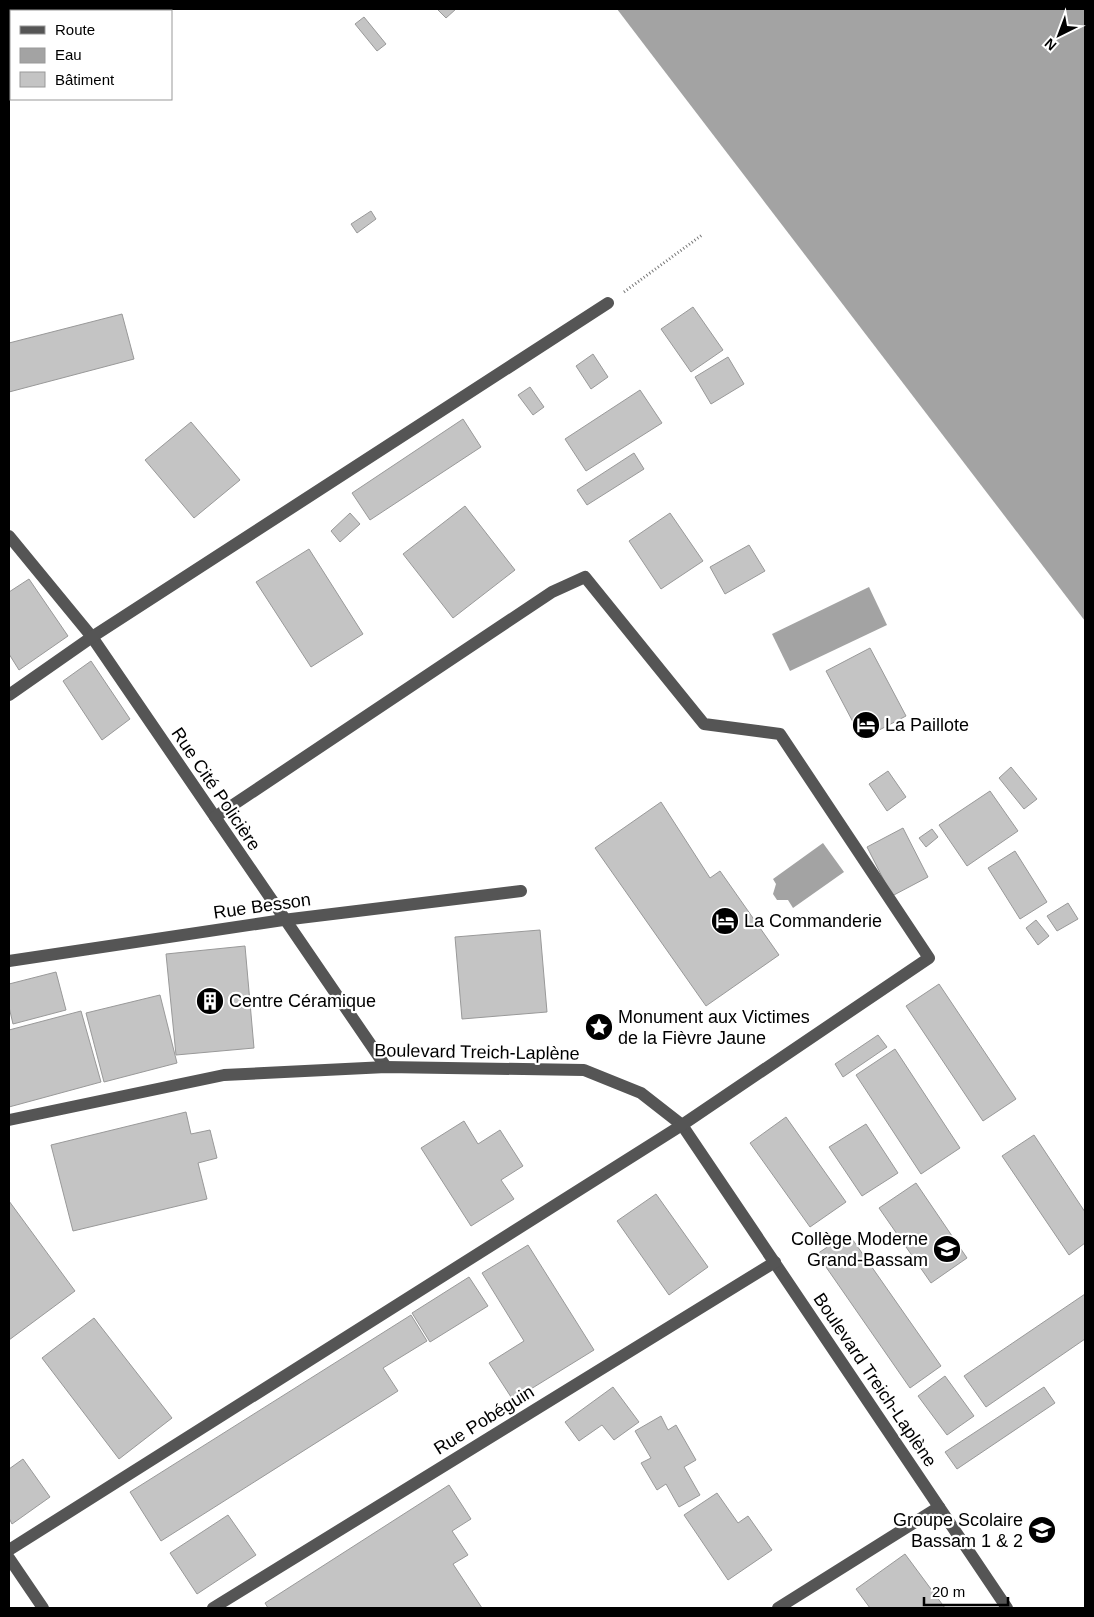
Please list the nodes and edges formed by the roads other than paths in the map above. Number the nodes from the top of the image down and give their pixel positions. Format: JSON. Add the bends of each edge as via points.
{"nodes":[{"id":1,"x":608,"y":303,"type":"road end"},
{"id":2,"x":9,"y":536,"type":"edge"},
{"id":3,"x":92,"y":637,"type":"junction"},
{"id":4,"x":9,"y":695,"type":"edge"},
{"id":5,"x":215,"y":817,"type":"junction"},
{"id":6,"x":521,"y":891,"type":"dead end"},
{"id":7,"x":283,"y":920,"type":"junction"},
{"id":8,"x":9,"y":961,"type":"edge"},
{"id":9,"x":386,"y":1067,"type":"junction"},
{"id":10,"x":9,"y":1120,"type":"edge"},
{"id":11,"x":682,"y":1125,"type":"junction"},
{"id":12,"x":774,"y":1262,"type":"junction"},
{"id":13,"x":939,"y":1507,"type":"junction"},
{"id":14,"x":9,"y":1550,"type":"edge"},
{"id":15,"x":9,"y":1558,"type":"edge"},
{"id":16,"x":43,"y":1608,"type":"edge"},
{"id":17,"x":213,"y":1608,"type":"edge"},
{"id":18,"x":778,"y":1608,"type":"edge"},
{"id":19,"x":1007,"y":1608,"type":"edge"}],
"edges":[{"from":1,"to":3,"type":"street"},
{"from":2,"to":3,"type":"street","name":"Rue Cité Policière"},
{"from":3,"to":4,"type":"street"},
{"from":3,"to":5,"type":"street","name":"Rue Cité Policière"},
{"from":5,"to":7,"type":"street","name":"Rue Cité Policière"},
{"from":5,"to":11,"type":"street","via":[[552,592],[585,577],[704,724],[780,734],[929,958]]},
{"from":6,"to":7,"type":"street","name":"Rue Besson"},
{"from":7,"to":8,"type":"street","name":"Rue Besson"},
{"from":7,"to":9,"type":"street","name":"Rue Cité Policière"},
{"from":9,"to":10,"type":"street","name":"Boulevard Treich-Laplène","via":[[224,1075]]},
{"from":9,"to":11,"type":"street","name":"Boulevard Treich-Laplène","via":[[584,1070],[641,1093]]},
{"from":11,"to":12,"type":"street","name":"Boulevard Treich-Laplène"},
{"from":11,"to":14,"type":"street"},
{"from":12,"to":13,"type":"street","name":"Boulevard Treich-Laplène"},
{"from":12,"to":17,"type":"street","name":"Rue Pobéguin"},
{"from":13,"to":18,"type":"street"},
{"from":13,"to":19,"type":"street","name":"Boulevard Treich-Laplène"},
{"from":15,"to":16,"type":"street"}]}
